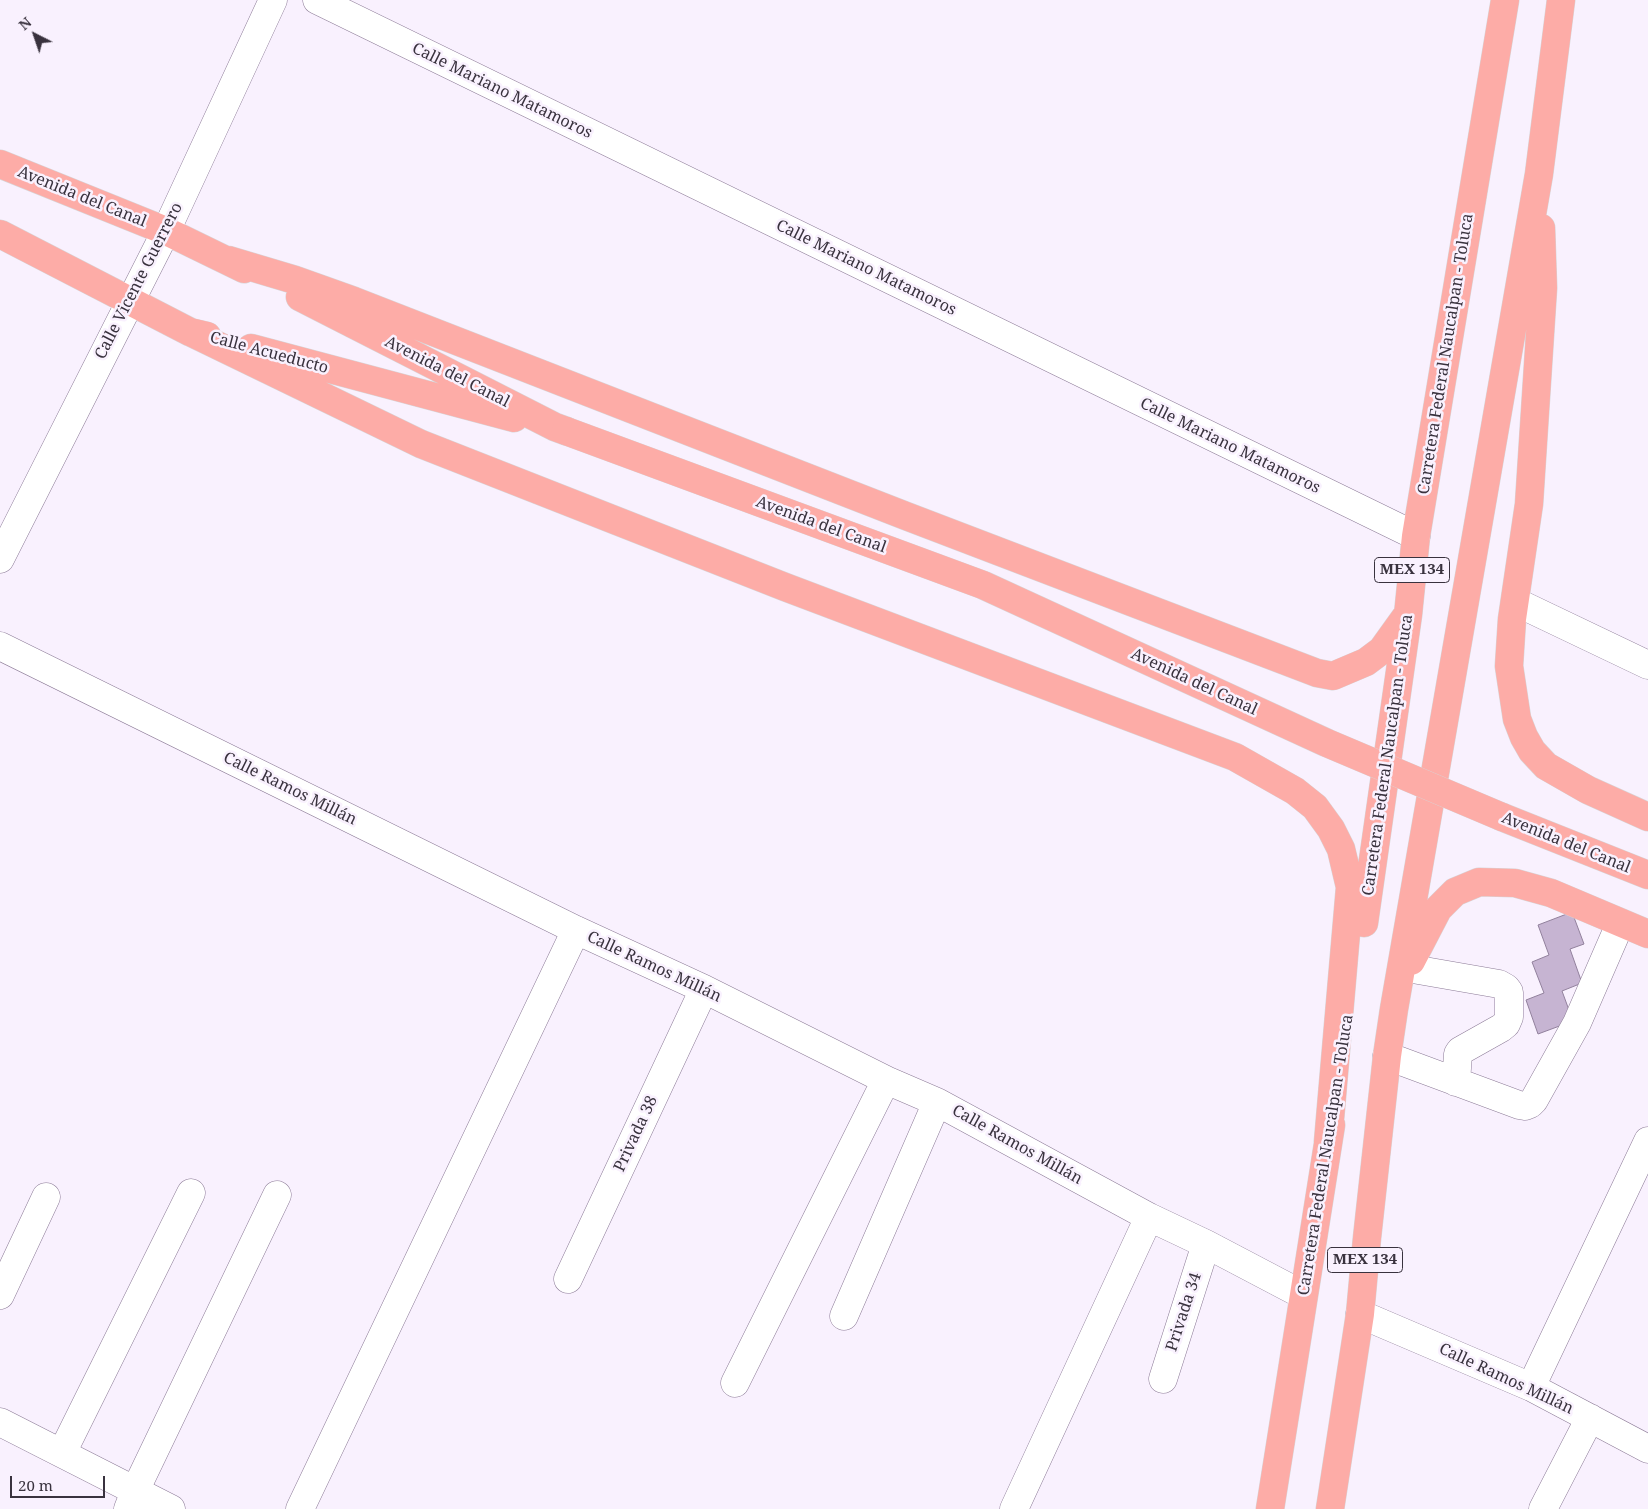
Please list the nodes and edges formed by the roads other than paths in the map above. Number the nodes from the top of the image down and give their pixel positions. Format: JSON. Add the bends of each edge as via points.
{"nodes":[{"id":1,"x":273,"y":0,"type":"edge"},
{"id":2,"x":316,"y":0,"type":"edge"},
{"id":3,"x":1505,"y":0,"type":"edge"},
{"id":4,"x":1561,"y":0,"type":"edge"},
{"id":5,"x":0,"y":164,"type":"edge"},
{"id":6,"x":1539,"y":174,"type":"junction"},
{"id":7,"x":166,"y":231,"type":"junction"},
{"id":8,"x":0,"y":234,"type":"edge"},
{"id":9,"x":228,"y":260,"type":"junction"},
{"id":10,"x":129,"y":301,"type":"junction"},
{"id":11,"x":190,"y":332,"type":"junction"},
{"id":12,"x":560,"y":429,"type":"junction"},
{"id":13,"x":1416,"y":536,"type":"junction"},
{"id":14,"x":0,"y":559,"type":"edge"},
{"id":15,"x":1516,"y":602,"type":"junction"},
{"id":16,"x":1408,"y":615,"type":"junction"},
{"id":17,"x":0,"y":646,"type":"edge"},
{"id":18,"x":1648,"y":665,"type":"edge"},
{"id":19,"x":1648,"y":817,"type":"edge"},
{"id":20,"x":1648,"y":876,"type":"edge"},
{"id":21,"x":1620,"y":924,"type":"junction"},
{"id":22,"x":576,"y":930,"type":"junction"},
{"id":23,"x":1648,"y":934,"type":"edge"},
{"id":24,"x":1407,"y":968,"type":"junction"},
{"id":25,"x":704,"y":989,"type":"junction"},
{"id":26,"x":1394,"y":1009,"type":"junction"},
{"id":27,"x":1387,"y":1056,"type":"junction"},
{"id":28,"x":886,"y":1080,"type":"junction"},
{"id":29,"x":1456,"y":1082,"type":"junction"},
{"id":30,"x":937,"y":1102,"type":"junction"},
{"id":31,"x":1648,"y":1141,"type":"edge"},
{"id":32,"x":1328,"y":1142,"type":"junction"},
{"id":33,"x":191,"y":1192,"type":"dead end"},
{"id":34,"x":277,"y":1195,"type":"dead end"},
{"id":35,"x":46,"y":1197,"type":"dead end"},
{"id":36,"x":1149,"y":1217,"type":"junction"},
{"id":37,"x":1206,"y":1244,"type":"junction"},
{"id":38,"x":568,"y":1279,"type":"dead end"},
{"id":39,"x":0,"y":1295,"type":"edge"},
{"id":40,"x":1303,"y":1295,"type":"junction"},
{"id":41,"x":1360,"y":1314,"type":"junction"},
{"id":42,"x":844,"y":1316,"type":"dead end"},
{"id":43,"x":1162,"y":1379,"type":"dead end"},
{"id":44,"x":735,"y":1383,"type":"dead end"},
{"id":45,"x":1531,"y":1387,"type":"junction"},
{"id":46,"x":1590,"y":1418,"type":"junction"},
{"id":47,"x":0,"y":1422,"type":"edge"},
{"id":48,"x":1648,"y":1449,"type":"edge"},
{"id":49,"x":62,"y":1453,"type":"junction"},
{"id":50,"x":131,"y":1500,"type":"edge"},
{"id":51,"x":171,"y":1509,"type":"edge"},
{"id":52,"x":300,"y":1509,"type":"edge"},
{"id":53,"x":1014,"y":1509,"type":"edge"},
{"id":54,"x":1270,"y":1509,"type":"edge"},
{"id":55,"x":1330,"y":1509,"type":"edge"},
{"id":56,"x":1543,"y":1509,"type":"edge"}],
"edges":[{"from":1,"to":7,"type":"street","name":"Calle Vicente Guerrero"},
{"from":2,"to":13,"type":"street","name":"Calle Mariano Matamoros"},
{"from":3,"to":13,"type":"main road","name":"Carretera Federal Naucalpan - Toluca","number":"MEX 134"},
{"from":4,"to":6,"type":"main road","number":"MEX 134"},
{"from":5,"to":7,"type":"main road","name":"Avenida del Canal"},
{"from":6,"to":15,"type":"main road","via":[[1543,288],[1528,504]]},
{"from":6,"to":26,"type":"main road","number":"MEX 134"},
{"from":7,"to":9,"type":"main road","name":"Avenida del Canal"},
{"from":7,"to":10,"type":"street","name":"Calle Vicente Guerrero"},
{"from":8,"to":10,"type":"main road","name":"Calle Acueducto"},
{"from":9,"to":12,"type":"main road","name":"Avenida del Canal"},
{"from":9,"to":16,"type":"main road","via":[[354,301],[1317,673],[1333,676],[1366,662],[1382,650]]},
{"from":10,"to":11,"type":"main road","name":"Calle Acueducto"},
{"from":10,"to":14,"type":"street","name":"Calle Vicente Guerrero"},
{"from":11,"to":12,"type":"main road","name":"Calle Acueducto"},
{"from":11,"to":32,"type":"main road","via":[[421,444],[785,587],[1235,757],[1295,790],[1331,829],[1341,849],[1350,887]]},
{"from":12,"to":20,"type":"main road","name":"Avenida del Canal","bridge":true,"via":[[983,585],[1327,743]]},
{"from":13,"to":16,"type":"main road","name":"Carretera Federal Naucalpan - Toluca","number":"MEX 134"},
{"from":15,"to":18,"type":"street"},
{"from":15,"to":19,"type":"main road","via":[[1509,666],[1517,719],[1532,751],[1546,766],[1566,778]]},
{"from":16,"to":32,"type":"main road","name":"Carretera Federal Naucalpan - Toluca","number":"MEX 134","via":[[1365,917]]},
{"from":17,"to":22,"type":"street","name":"Calle Ramos Millán"},
{"from":21,"to":23,"type":"main road"},
{"from":21,"to":24,"type":"main road","via":[[1551,893],[1515,883],[1479,882],[1455,892],[1438,908]]},
{"from":21,"to":29,"type":"street","via":[[1577,1023],[1534,1100],[1519,1106]]},
{"from":22,"to":25,"type":"street","name":"Calle Ramos Millán"},
{"from":22,"to":52,"type":"street"},
{"from":24,"to":26,"type":"main road"},
{"from":24,"to":29,"type":"street","via":[[1499,984],[1509,992],[1506,1024],[1460,1051]]},
{"from":25,"to":28,"type":"street","name":"Calle Ramos Millán"},
{"from":25,"to":38,"type":"street","name":"Privada 38"},
{"from":26,"to":27,"type":"main road","number":"MEX 134"},
{"from":27,"to":29,"type":"street"},
{"from":27,"to":41,"type":"main road","number":"MEX 134"},
{"from":28,"to":30,"type":"street","name":"Calle Ramos Millán"},
{"from":28,"to":44,"type":"street"},
{"from":30,"to":36,"type":"street","name":"Calle Ramos Millán"},
{"from":30,"to":42,"type":"street"},
{"from":31,"to":45,"type":"street"},
{"from":32,"to":40,"type":"main road","name":"Carretera Federal Naucalpan - Toluca","number":"MEX 134"},
{"from":33,"to":49,"type":"street"},
{"from":34,"to":50,"type":"street"},
{"from":35,"to":39,"type":"street"},
{"from":36,"to":37,"type":"street","name":"Calle Ramos Millán"},
{"from":36,"to":53,"type":"street"},
{"from":37,"to":40,"type":"street","name":"Calle Ramos Millán"},
{"from":37,"to":43,"type":"street","name":"Privada 34"},
{"from":40,"to":54,"type":"main road","name":"Carretera Federal Naucalpan - Toluca","number":"MEX 134"},
{"from":41,"to":45,"type":"street","name":"Calle Ramos Millán"},
{"from":41,"to":55,"type":"main road","number":"MEX 134"},
{"from":45,"to":46,"type":"street","name":"Calle Ramos Millán"},
{"from":46,"to":48,"type":"street","name":"Calle Ramos Millán"},
{"from":46,"to":56,"type":"street"},
{"from":47,"to":49,"type":"street"},
{"from":49,"to":50,"type":"street"},
{"from":50,"to":51,"type":"street"}]}
